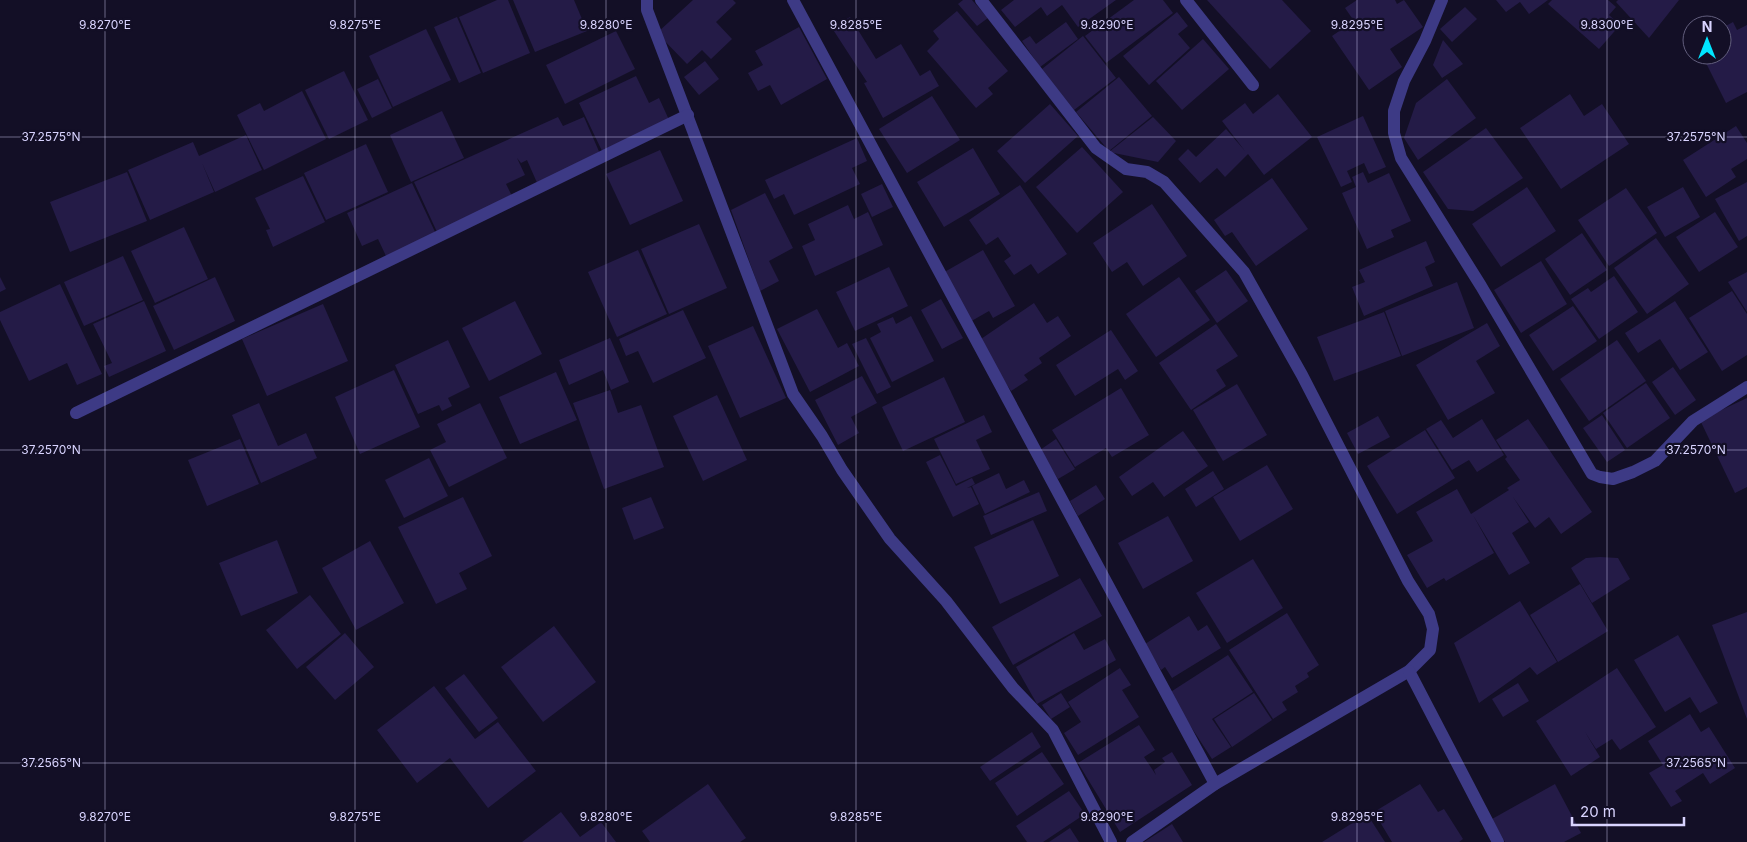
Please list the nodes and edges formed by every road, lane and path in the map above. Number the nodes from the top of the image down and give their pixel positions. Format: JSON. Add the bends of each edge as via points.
{"nodes":[{"id":1,"x":647,"y":0,"type":"edge"},
{"id":2,"x":792,"y":0,"type":"edge"},
{"id":3,"x":981,"y":0,"type":"edge"},
{"id":4,"x":1186,"y":0,"type":"edge"},
{"id":5,"x":1442,"y":0,"type":"edge"},
{"id":6,"x":1253,"y":85,"type":"dead end"},
{"id":7,"x":688,"y":115,"type":"junction"},
{"id":8,"x":1747,"y":388,"type":"edge"},
{"id":9,"x":76,"y":413,"type":"dead end"},
{"id":10,"x":1410,"y":671,"type":"junction"},
{"id":11,"x":1215,"y":784,"type":"junction"},
{"id":12,"x":1111,"y":842,"type":"edge"},
{"id":13,"x":1132,"y":842,"type":"edge"},
{"id":14,"x":1498,"y":842,"type":"edge"}],
"edges":[{"from":1,"to":7,"type":"street","via":[[647,10]]},
{"from":2,"to":11,"type":"street"},
{"from":3,"to":10,"type":"street","via":[[1096,148],[1126,169],[1147,172],[1164,182],[1244,272],[1428,614],[1432,629],[1430,650]]},
{"from":4,"to":6,"type":"street"},
{"from":5,"to":8,"type":"street","via":[[1404,81],[1394,112],[1394,133],[1401,158],[1592,474],[1613,479],[1655,461],[1693,421]]},
{"from":7,"to":9,"type":"street"},
{"from":7,"to":12,"type":"street","via":[[792,394],[890,539],[946,601],[1013,688],[1053,730]]},
{"from":10,"to":11,"type":"street"},
{"from":10,"to":14,"type":"street"},
{"from":11,"to":13,"type":"street"}]}
